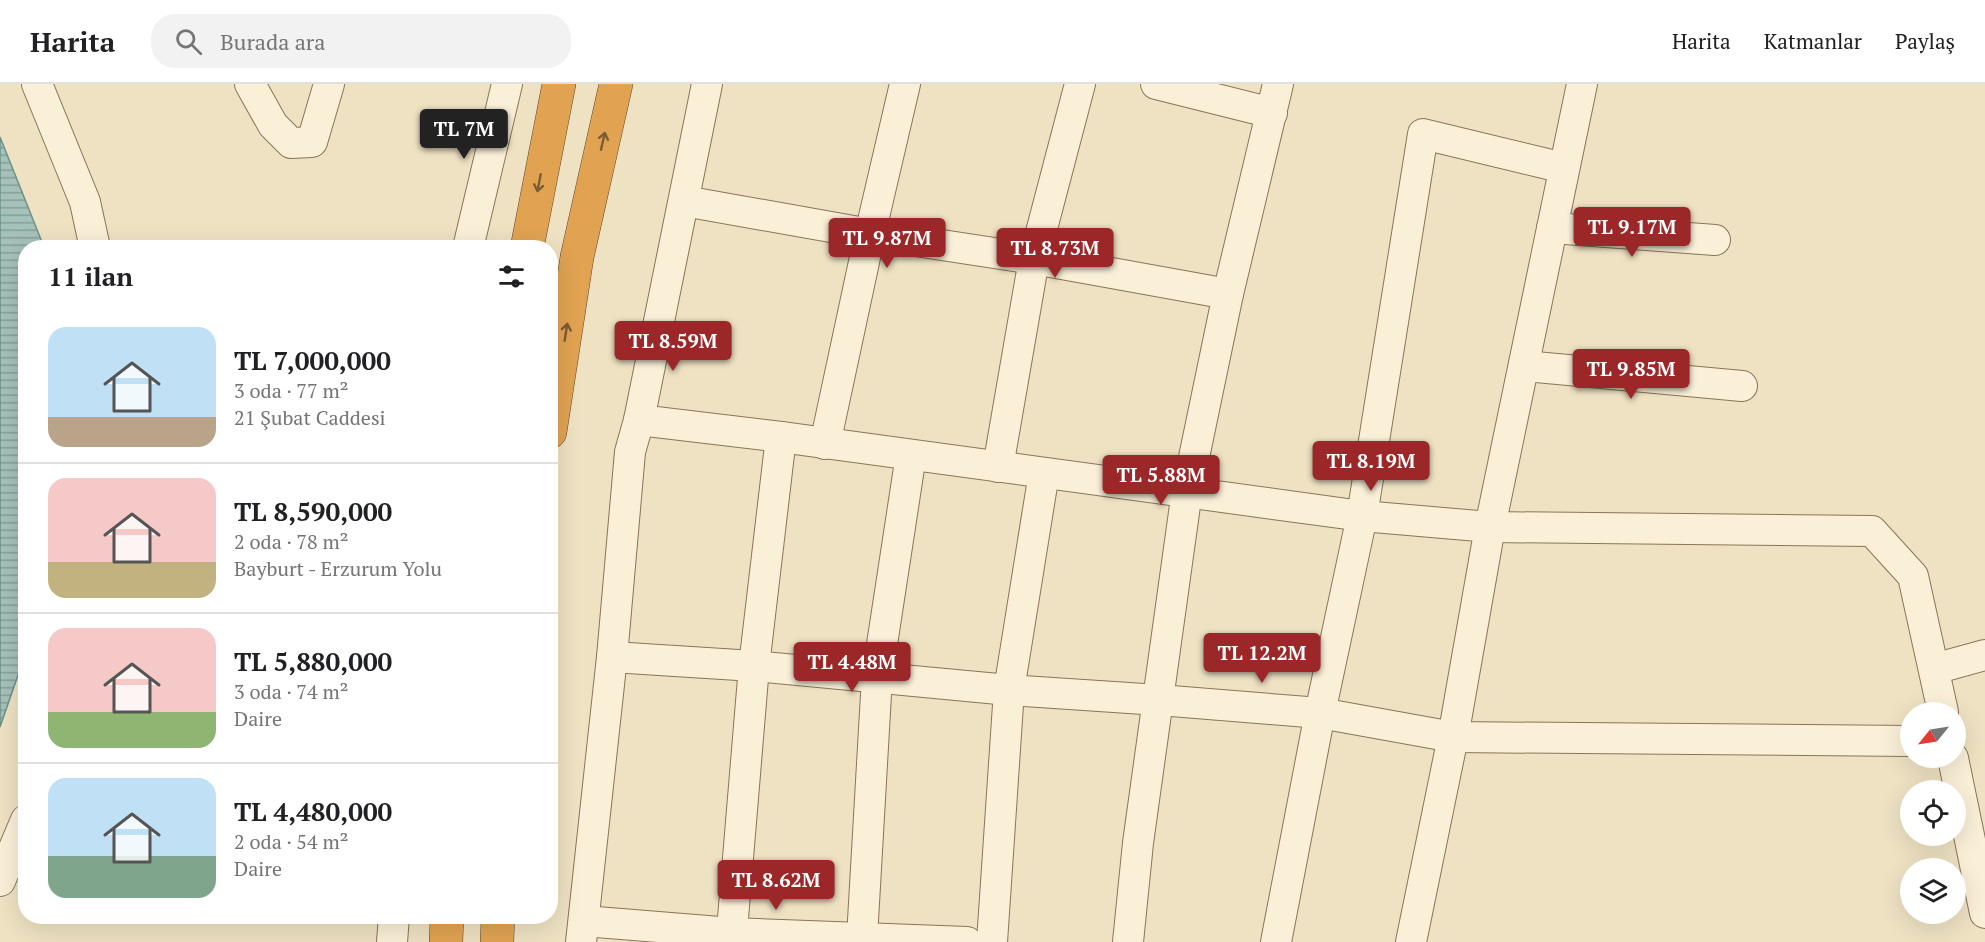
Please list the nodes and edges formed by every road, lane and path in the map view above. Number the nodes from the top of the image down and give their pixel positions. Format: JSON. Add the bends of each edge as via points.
{"nodes":[{"id":1,"x":37,"y":84,"type":"edge"},
{"id":2,"x":250,"y":84,"type":"edge"},
{"id":3,"x":329,"y":84,"type":"edge"},
{"id":4,"x":507,"y":84,"type":"edge"},
{"id":5,"x":559,"y":84,"type":"edge"},
{"id":6,"x":616,"y":84,"type":"edge"},
{"id":7,"x":706,"y":84,"type":"edge"},
{"id":8,"x":905,"y":84,"type":"edge"},
{"id":9,"x":1080,"y":84,"type":"edge"},
{"id":10,"x":1156,"y":84,"type":"edge"},
{"id":11,"x":1278,"y":84,"type":"edge"},
{"id":12,"x":1582,"y":84,"type":"edge"},
{"id":13,"x":1272,"y":113,"type":"junction"},
{"id":14,"x":1564,"y":168,"type":"junction"},
{"id":15,"x":684,"y":201,"type":"junction"},
{"id":16,"x":1552,"y":228,"type":"junction"},
{"id":17,"x":870,"y":234,"type":"junction"},
{"id":18,"x":93,"y":240,"type":"edge"},
{"id":19,"x":470,"y":240,"type":"edge"},
{"id":20,"x":529,"y":240,"type":"edge"},
{"id":21,"x":1715,"y":240,"type":"dead end"},
{"id":22,"x":1034,"y":259,"type":"junction"},
{"id":23,"x":1228,"y":294,"type":"junction"},
{"id":24,"x":1524,"y":366,"type":"junction"},
{"id":25,"x":558,"y":380,"type":"edge"},
{"id":26,"x":1742,"y":386,"type":"dead end"},
{"id":27,"x":639,"y":420,"type":"junction"},
{"id":28,"x":781,"y":437,"type":"junction"},
{"id":29,"x":825,"y":444,"type":"junction"},
{"id":30,"x":911,"y":455,"type":"junction"},
{"id":31,"x":998,"y":467,"type":"junction"},
{"id":32,"x":1044,"y":473,"type":"junction"},
{"id":33,"x":1187,"y":491,"type":"junction"},
{"id":34,"x":1362,"y":516,"type":"junction"},
{"id":35,"x":1490,"y":527,"type":"junction"},
{"id":36,"x":1985,"y":656,"type":"edge"},
{"id":37,"x":612,"y":657,"type":"junction"},
{"id":38,"x":754,"y":666,"type":"junction"},
{"id":39,"x":1934,"y":669,"type":"junction"},
{"id":40,"x":877,"y":677,"type":"junction"},
{"id":41,"x":1009,"y":690,"type":"junction"},
{"id":42,"x":1159,"y":700,"type":"junction"},
{"id":43,"x":1941,"y":702,"type":"edge"},
{"id":44,"x":1320,"y":713,"type":"junction"},
{"id":45,"x":1453,"y":736,"type":"junction"},
{"id":46,"x":1900,"y":741,"type":"edge"},
{"id":47,"x":1955,"y":768,"type":"edge"},
{"id":48,"x":18,"y":839,"type":"edge"},
{"id":49,"x":0,"y":881,"type":"edge"},
{"id":50,"x":1985,"y":913,"type":"edge"},
{"id":51,"x":393,"y":924,"type":"edge"},
{"id":52,"x":447,"y":924,"type":"edge"},
{"id":53,"x":498,"y":924,"type":"edge"},
{"id":54,"x":582,"y":931,"type":"edge"},
{"id":55,"x":732,"y":938,"type":"edge"},
{"id":56,"x":862,"y":938,"type":"junction"},
{"id":57,"x":392,"y":942,"type":"edge"},
{"id":58,"x":446,"y":942,"type":"edge"},
{"id":59,"x":498,"y":942,"type":"edge"},
{"id":60,"x":967,"y":942,"type":"edge"},
{"id":61,"x":992,"y":942,"type":"edge"},
{"id":62,"x":1128,"y":942,"type":"edge"},
{"id":63,"x":1276,"y":942,"type":"edge"},
{"id":64,"x":1412,"y":942,"type":"edge"}],
"edges":[{"from":1,"to":18,"type":"street","via":[[85,202]]},
{"from":2,"to":3,"type":"street","via":[[273,125],[291,143],[312,142]]},
{"from":4,"to":19,"type":"street"},
{"from":5,"to":20,"type":"highway","one_way":true},
{"from":25,"to":6,"type":"highway","one_way":true,"via":[[577,257]]},
{"from":7,"to":15,"type":"street"},
{"from":8,"to":17,"type":"street"},
{"from":9,"to":22,"type":"street"},
{"from":10,"to":13,"type":"street"},
{"from":11,"to":13,"type":"street"},
{"from":12,"to":14,"type":"street"},
{"from":13,"to":23,"type":"street"},
{"from":14,"to":16,"type":"street"},
{"from":14,"to":34,"type":"street","via":[[1423,134]]},
{"from":15,"to":17,"type":"street"},
{"from":15,"to":27,"type":"street"},
{"from":16,"to":21,"type":"street"},
{"from":16,"to":24,"type":"street"},
{"from":17,"to":22,"type":"street"},
{"from":17,"to":29,"type":"street"},
{"from":22,"to":23,"type":"street"},
{"from":22,"to":31,"type":"street"},
{"from":23,"to":33,"type":"street"},
{"from":24,"to":26,"type":"street"},
{"from":24,"to":35,"type":"street"},
{"from":27,"to":28,"type":"street"},
{"from":27,"to":37,"type":"street","via":[[630,452]]},
{"from":28,"to":29,"type":"street"},
{"from":28,"to":38,"type":"street"},
{"from":29,"to":30,"type":"street"},
{"from":30,"to":31,"type":"street"},
{"from":30,"to":40,"type":"street"},
{"from":31,"to":32,"type":"street"},
{"from":32,"to":33,"type":"street"},
{"from":32,"to":41,"type":"street"},
{"from":33,"to":34,"type":"street"},
{"from":33,"to":42,"type":"street"},
{"from":34,"to":35,"type":"street"},
{"from":34,"to":44,"type":"street"},
{"from":35,"to":39,"type":"street","via":[[1872,531],[1913,576]]},
{"from":35,"to":45,"type":"street"},
{"from":36,"to":39,"type":"street"},
{"from":37,"to":38,"type":"street"},
{"from":37,"to":54,"type":"street"},
{"from":38,"to":40,"type":"street"},
{"from":38,"to":55,"type":"street"},
{"from":39,"to":43,"type":"street"},
{"from":40,"to":41,"type":"street"},
{"from":40,"to":56,"type":"street"},
{"from":41,"to":42,"type":"street"},
{"from":41,"to":61,"type":"street"},
{"from":42,"to":44,"type":"street"},
{"from":42,"to":62,"type":"street"},
{"from":44,"to":45,"type":"street"},
{"from":44,"to":63,"type":"street"},
{"from":45,"to":46,"type":"street"},
{"from":45,"to":64,"type":"street"},
{"from":47,"to":50,"type":"street"},
{"from":48,"to":49,"type":"street"},
{"from":51,"to":57,"type":"street"},
{"from":52,"to":58,"type":"highway"},
{"from":53,"to":59,"type":"highway"},
{"from":54,"to":55,"type":"street"},
{"from":55,"to":56,"type":"street"},
{"from":56,"to":60,"type":"street"}]}
